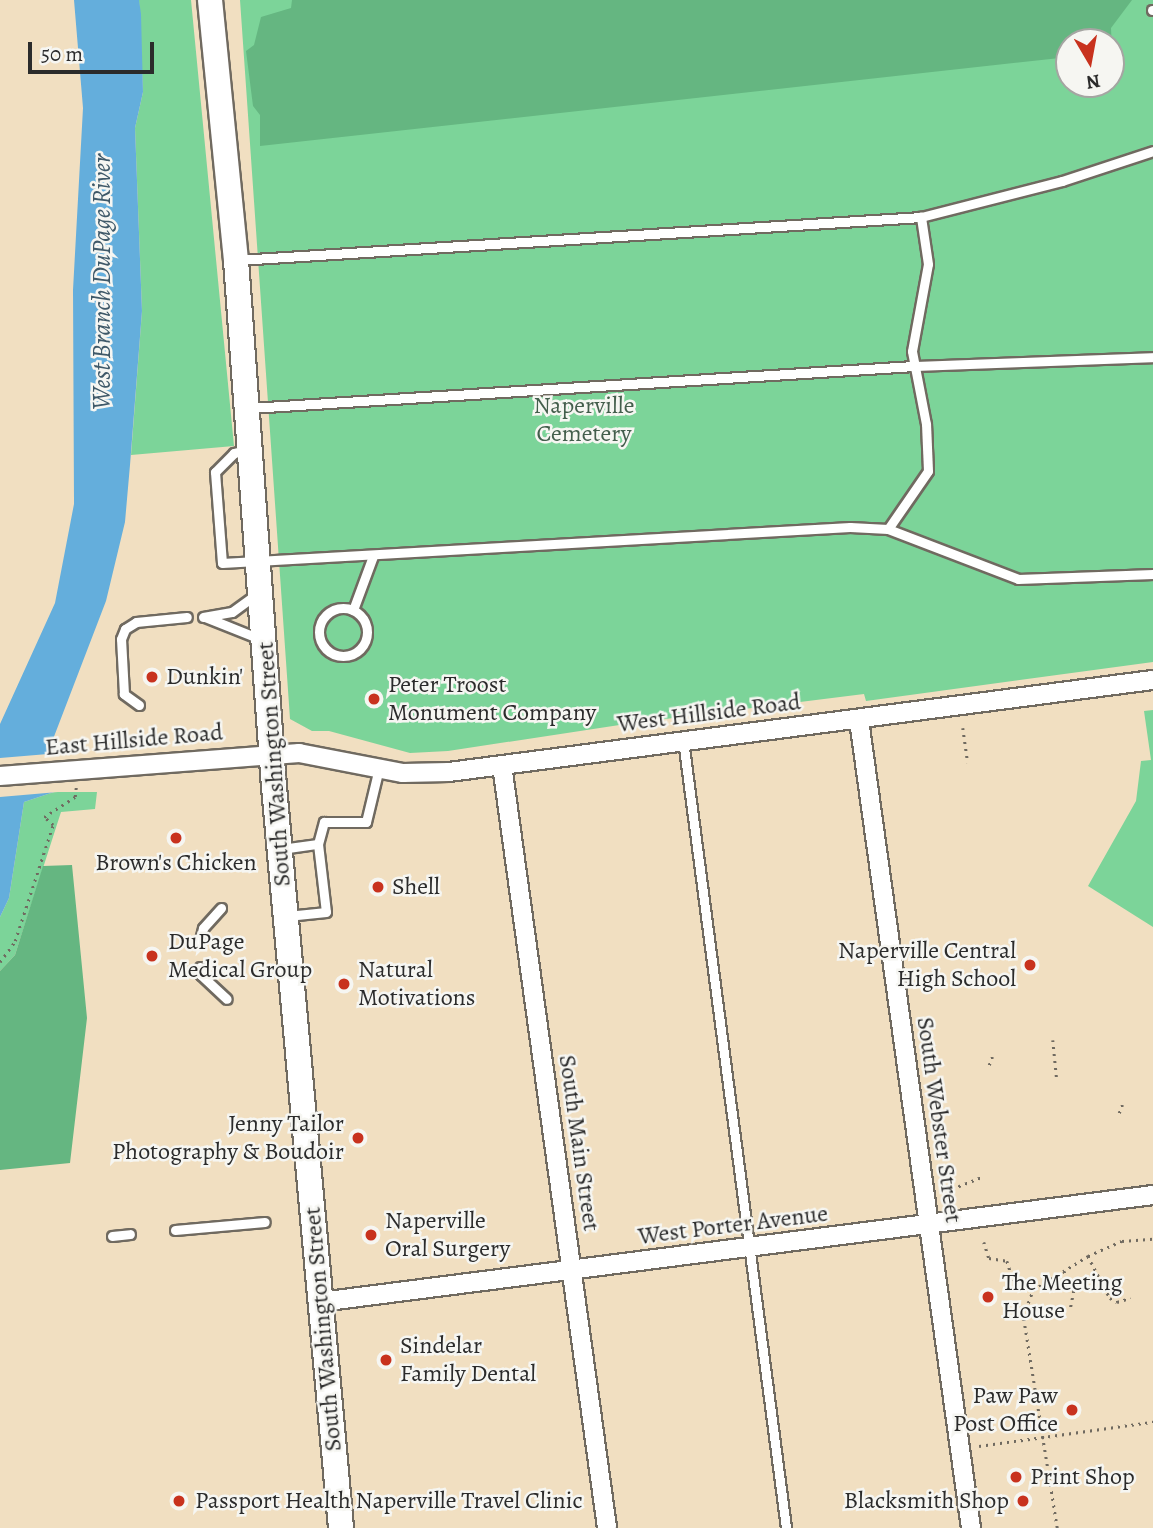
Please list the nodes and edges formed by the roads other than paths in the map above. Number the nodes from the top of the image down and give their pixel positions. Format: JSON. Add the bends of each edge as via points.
{"nodes":[{"id":1,"x":210,"y":0,"type":"edge"},
{"id":2,"x":1153,"y":151,"type":"edge"},
{"id":3,"x":921,"y":217,"type":"junction"},
{"id":4,"x":236,"y":260,"type":"junction"},
{"id":5,"x":1153,"y":356,"type":"edge"},
{"id":6,"x":914,"y":366,"type":"junction"},
{"id":7,"x":248,"y":408,"type":"junction"},
{"id":8,"x":250,"y":448,"type":"junction"},
{"id":9,"x":888,"y":529,"type":"junction"},
{"id":10,"x":373,"y":556,"type":"junction"},
{"id":11,"x":1153,"y":574,"type":"edge"},
{"id":12,"x":261,"y":575,"type":"junction"},
{"id":13,"x":352,"y":610,"type":"junction"},
{"id":14,"x":187,"y":617,"type":"dead end"},
{"id":15,"x":265,"y":643,"type":"junction"},
{"id":16,"x":1153,"y":680,"type":"edge"},
{"id":17,"x":139,"y":705,"type":"dead end"},
{"id":18,"x":859,"y":720,"type":"junction"},
{"id":19,"x":683,"y":740,"type":"junction"},
{"id":20,"x":272,"y":754,"type":"junction"},
{"id":21,"x":502,"y":765,"type":"junction"},
{"id":22,"x":379,"y":768,"type":"junction"},
{"id":23,"x":0,"y":776,"type":"edge"},
{"id":24,"x":318,"y":844,"type":"junction"},
{"id":25,"x":280,"y":849,"type":"junction"},
{"id":26,"x":221,"y":908,"type":"dead end"},
{"id":27,"x":286,"y":916,"type":"junction"},
{"id":28,"x":199,"y":944,"type":"dead end"},
{"id":29,"x":200,"y":967,"type":"dead end"},
{"id":30,"x":227,"y":999,"type":"dead end"},
{"id":31,"x":1153,"y":1195,"type":"edge"},
{"id":32,"x":265,"y":1222,"type":"dead end"},
{"id":33,"x":929,"y":1225,"type":"junction"},
{"id":34,"x":175,"y":1230,"type":"dead end"},
{"id":35,"x":130,"y":1234,"type":"dead end"},
{"id":36,"x":112,"y":1236,"type":"dead end"},
{"id":37,"x":750,"y":1248,"type":"junction"},
{"id":38,"x":571,"y":1271,"type":"junction"},
{"id":39,"x":320,"y":1302,"type":"junction"},
{"id":40,"x":341,"y":1528,"type":"edge"},
{"id":41,"x":607,"y":1528,"type":"edge"},
{"id":42,"x":786,"y":1528,"type":"edge"},
{"id":43,"x":971,"y":1528,"type":"edge"}],
"edges":[{"from":1,"to":4,"type":"main road","name":"South Washington Street"},
{"from":2,"to":3,"type":"lane","via":[[1062,181]]},
{"from":3,"to":4,"type":"lane"},
{"from":3,"to":6,"type":"lane","via":[[928,264]]},
{"from":4,"to":7,"type":"main road","name":"South Washington Street"},
{"from":5,"to":6,"type":"lane"},
{"from":6,"to":7,"type":"lane"},
{"from":6,"to":9,"type":"lane","via":[[926,424],[928,471]]},
{"from":7,"to":8,"type":"main road","name":"South Washington Street"},
{"from":8,"to":12,"type":"main road","name":"South Washington Street"},
{"from":8,"to":12,"type":"lane","via":[[234,453],[215,472],[222,563]]},
{"from":9,"to":10,"type":"lane","via":[[850,527]]},
{"from":9,"to":11,"type":"lane","via":[[1018,579]]},
{"from":10,"to":12,"type":"lane"},
{"from":10,"to":13,"type":"lane"},
{"from":12,"to":15,"type":"main road","name":"South Washington Street"},
{"from":12,"to":15,"type":"lane","via":[[232,612],[203,617]]},
{"from":13,"to":13,"type":"lane","via":[[338,608],[321,623],[319,638],[333,654],[357,652],[366,638],[365,621]]},
{"from":14,"to":17,"type":"lane","via":[[136,622],[125,629],[121,639],[124,694]]},
{"from":15,"to":20,"type":"main road","name":"South Washington Street"},
{"from":16,"to":18,"type":"street","name":"West Hillside Road"},
{"from":18,"to":19,"type":"street","name":"West Hillside Road"},
{"from":18,"to":33,"type":"street","name":"South Webster Street"},
{"from":19,"to":21,"type":"street","name":"West Hillside Road"},
{"from":19,"to":37,"type":"lane"},
{"from":20,"to":22,"type":"street","name":"West Hillside Road","via":[[299,753]]},
{"from":20,"to":23,"type":"street","name":"East Hillside Road"},
{"from":20,"to":25,"type":"main road","name":"South Washington Street"},
{"from":21,"to":22,"type":"street","name":"West Hillside Road","via":[[449,772],[403,773]]},
{"from":21,"to":38,"type":"street","name":"South Main Street"},
{"from":22,"to":24,"type":"lane","via":[[366,822],[324,822]]},
{"from":24,"to":25,"type":"lane"},
{"from":24,"to":27,"type":"lane","via":[[326,912]]},
{"from":25,"to":27,"type":"main road","name":"South Washington Street"},
{"from":26,"to":28,"type":"lane","via":[[203,928]]},
{"from":27,"to":39,"type":"main road","name":"South Washington Street"},
{"from":29,"to":30,"type":"lane","via":[[201,975]]},
{"from":31,"to":33,"type":"street","name":"West Porter Avenue"},
{"from":32,"to":34,"type":"lane"},
{"from":33,"to":37,"type":"street","name":"West Porter Avenue"},
{"from":33,"to":43,"type":"street","name":"South Webster Street"},
{"from":35,"to":36,"type":"lane"},
{"from":37,"to":38,"type":"street","name":"West Porter Avenue"},
{"from":37,"to":42,"type":"lane"},
{"from":38,"to":39,"type":"street","name":"West Porter Avenue"},
{"from":38,"to":41,"type":"street","name":"South Main Street"},
{"from":39,"to":40,"type":"main road","name":"South Washington Street"}]}
